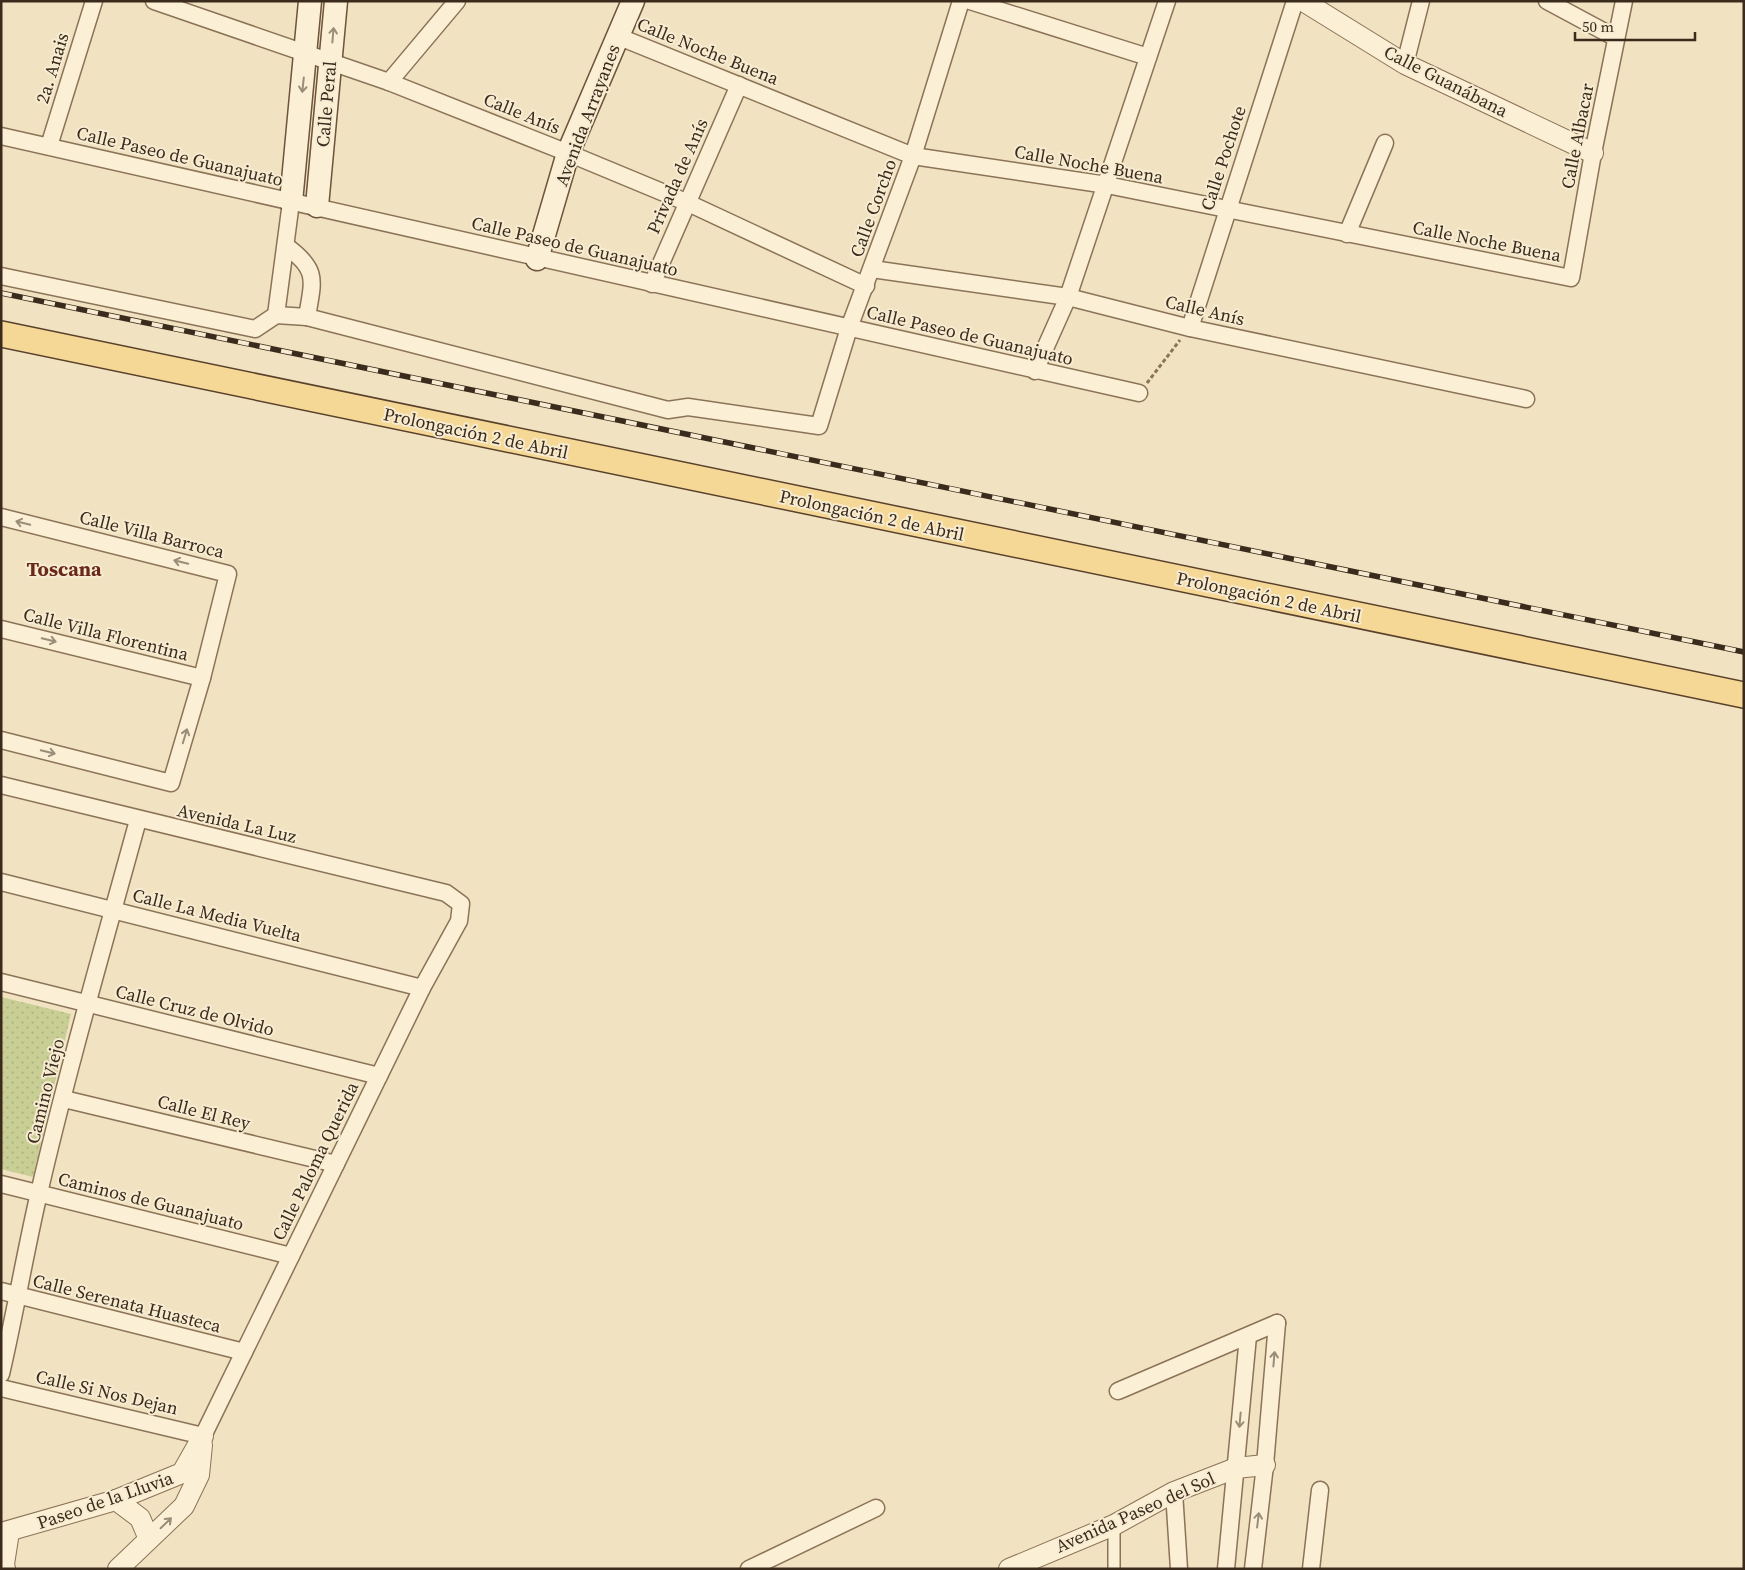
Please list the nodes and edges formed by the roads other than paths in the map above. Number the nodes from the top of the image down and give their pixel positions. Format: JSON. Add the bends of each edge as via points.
{"nodes":[{"id":1,"x":94,"y":1,"type":"edge"},
{"id":2,"x":310,"y":1,"type":"edge"},
{"id":3,"x":336,"y":1,"type":"edge"},
{"id":4,"x":458,"y":1,"type":"edge"},
{"id":5,"x":633,"y":1,"type":"edge"},
{"id":6,"x":961,"y":1,"type":"edge"},
{"id":7,"x":970,"y":1,"type":"edge"},
{"id":8,"x":1167,"y":1,"type":"edge"},
{"id":9,"x":1294,"y":1,"type":"edge"},
{"id":10,"x":1303,"y":1,"type":"edge"},
{"id":11,"x":1421,"y":1,"type":"edge"},
{"id":12,"x":1547,"y":1,"type":"edge"},
{"id":13,"x":1624,"y":1,"type":"edge"},
{"id":14,"x":156,"y":2,"type":"edge"},
{"id":15,"x":617,"y":36,"type":"junction"},
{"id":16,"x":1616,"y":38,"type":"junction"},
{"id":17,"x":306,"y":55,"type":"junction"},
{"id":18,"x":1148,"y":57,"type":"junction"},
{"id":19,"x":330,"y":62,"type":"junction"},
{"id":20,"x":1405,"y":64,"type":"junction"},
{"id":21,"x":389,"y":82,"type":"junction"},
{"id":22,"x":740,"y":85,"type":"junction"},
{"id":23,"x":1,"y":136,"type":"edge"},
{"id":24,"x":1385,"y":143,"type":"dead end"},
{"id":25,"x":49,"y":146,"type":"junction"},
{"id":26,"x":568,"y":153,"type":"junction"},
{"id":27,"x":1593,"y":153,"type":"junction"},
{"id":28,"x":913,"y":156,"type":"junction"},
{"id":29,"x":1107,"y":185,"type":"junction"},
{"id":30,"x":291,"y":202,"type":"junction"},
{"id":31,"x":686,"y":202,"type":"junction"},
{"id":32,"x":317,"y":206,"type":"junction"},
{"id":33,"x":1228,"y":211,"type":"junction"},
{"id":34,"x":1347,"y":234,"type":"junction"},
{"id":35,"x":286,"y":246,"type":"junction"},
{"id":36,"x":537,"y":258,"type":"junction"},
{"id":37,"x":872,"y":269,"type":"junction"},
{"id":38,"x":1,"y":276,"type":"edge"},
{"id":39,"x":1571,"y":278,"type":"joint"},
{"id":40,"x":652,"y":284,"type":"junction"},
{"id":41,"x":866,"y":286,"type":"junction"},
{"id":42,"x":1068,"y":296,"type":"junction"},
{"id":43,"x":276,"y":315,"type":"junction"},
{"id":44,"x":307,"y":317,"type":"junction"},
{"id":45,"x":850,"y":328,"type":"junction"},
{"id":46,"x":1190,"y":328,"type":"junction"},
{"id":47,"x":1,"y":334,"type":"edge"},
{"id":48,"x":1035,"y":371,"type":"junction"},
{"id":49,"x":1139,"y":393,"type":"road end"},
{"id":50,"x":1526,"y":399,"type":"dead end"},
{"id":51,"x":1,"y":517,"type":"edge"},
{"id":52,"x":1,"y":629,"type":"edge"},
{"id":53,"x":202,"y":678,"type":"junction"},
{"id":54,"x":1744,"y":695,"type":"edge"},
{"id":55,"x":1,"y":740,"type":"edge"},
{"id":56,"x":171,"y":783,"type":"joint"},
{"id":57,"x":1,"y":785,"type":"edge"},
{"id":58,"x":138,"y":820,"type":"junction"},
{"id":59,"x":1,"y":882,"type":"edge"},
{"id":60,"x":461,"y":904,"type":"joint"},
{"id":61,"x":113,"y":910,"type":"junction"},
{"id":62,"x":1,"y":982,"type":"edge"},
{"id":63,"x":422,"y":988,"type":"junction"},
{"id":64,"x":87,"y":1004,"type":"junction"},
{"id":65,"x":379,"y":1076,"type":"junction"},
{"id":66,"x":64,"y":1099,"type":"junction"},
{"id":67,"x":336,"y":1164,"type":"junction"},
{"id":68,"x":1,"y":1184,"type":"edge"},
{"id":69,"x":39,"y":1193,"type":"junction"},
{"id":70,"x":291,"y":1256,"type":"junction"},
{"id":71,"x":1,"y":1291,"type":"edge"},
{"id":72,"x":20,"y":1296,"type":"junction"},
{"id":73,"x":1248,"y":1336,"type":"junction"},
{"id":74,"x":244,"y":1352,"type":"junction"},
{"id":75,"x":1,"y":1374,"type":"edge"},
{"id":76,"x":1,"y":1388,"type":"edge"},
{"id":77,"x":1118,"y":1391,"type":"dead end"},
{"id":78,"x":203,"y":1436,"type":"junction"},
{"id":79,"x":1265,"y":1464,"type":"junction"},
{"id":80,"x":1236,"y":1468,"type":"junction"},
{"id":81,"x":1320,"y":1490,"type":"dead end"},
{"id":82,"x":1174,"y":1492,"type":"junction"},
{"id":83,"x":116,"y":1500,"type":"junction"},
{"id":84,"x":876,"y":1508,"type":"dead end"},
{"id":85,"x":1114,"y":1525,"type":"junction"},
{"id":86,"x":5,"y":1532,"type":"edge"},
{"id":87,"x":149,"y":1540,"type":"junction"},
{"id":88,"x":1046,"y":1560,"type":"edge"},
{"id":89,"x":5,"y":1569,"type":"edge"},
{"id":90,"x":118,"y":1569,"type":"edge"},
{"id":91,"x":749,"y":1569,"type":"edge"},
{"id":92,"x":1009,"y":1569,"type":"edge"},
{"id":93,"x":1114,"y":1569,"type":"edge"},
{"id":94,"x":1178,"y":1569,"type":"edge"},
{"id":95,"x":1226,"y":1569,"type":"edge"},
{"id":96,"x":1252,"y":1569,"type":"edge"},
{"id":97,"x":1311,"y":1569,"type":"edge"}],
"edges":[{"from":1,"to":25,"type":"street","name":"2a. Anais"},
{"from":2,"to":17,"type":"main road","name":"Calle Peral"},
{"from":19,"to":3,"type":"main road","name":"Calle Peral","one_way":true},
{"from":4,"to":21,"type":"street"},
{"from":5,"to":15,"type":"main road","name":"Avenida Arrayanes"},
{"from":6,"to":28,"type":"street","name":"Calle Corcho"},
{"from":7,"to":18,"type":"street"},
{"from":8,"to":18,"type":"street"},
{"from":9,"to":33,"type":"street","name":"Calle Pochote"},
{"from":10,"to":20,"type":"street","name":"Calle Guanábana"},
{"from":11,"to":20,"type":"street"},
{"from":12,"to":16,"type":"street"},
{"from":13,"to":16,"type":"street","name":"Calle Albacar"},
{"from":14,"to":17,"type":"street","name":"Calle Anís"},
{"from":15,"to":22,"type":"street","name":"Calle Noche Buena"},
{"from":15,"to":26,"type":"main road","name":"Avenida Arrayanes"},
{"from":16,"to":27,"type":"street","name":"Calle Albacar"},
{"from":17,"to":19,"type":"street","name":"Calle Anís"},
{"from":17,"to":30,"type":"main road","name":"Calle Peral","one_way":true},
{"from":18,"to":29,"type":"street"},
{"from":19,"to":21,"type":"street","name":"Calle Anís"},
{"from":19,"to":32,"type":"main road","name":"Calle Peral"},
{"from":20,"to":27,"type":"street","name":"Calle Guanábana"},
{"from":21,"to":26,"type":"street","name":"Calle Anís"},
{"from":22,"to":28,"type":"street","name":"Calle Noche Buena"},
{"from":22,"to":31,"type":"street","name":"Privada de Anís"},
{"from":23,"to":25,"type":"street","name":"Calle Paseo de Guanajuato"},
{"from":24,"to":34,"type":"street"},
{"from":25,"to":30,"type":"street","name":"Calle Paseo de Guanajuato"},
{"from":26,"to":31,"type":"street","name":"Calle Anís"},
{"from":26,"to":36,"type":"main road","name":"Avenida Arrayanes"},
{"from":27,"to":39,"type":"street","name":"Calle Albacar"},
{"from":28,"to":29,"type":"street","name":"Calle Noche Buena"},
{"from":28,"to":37,"type":"street","name":"Calle Corcho"},
{"from":29,"to":33,"type":"street","name":"Calle Noche Buena"},
{"from":29,"to":42,"type":"street"},
{"from":30,"to":32,"type":"street","name":"Calle Paseo de Guanajuato"},
{"from":30,"to":35,"type":"street"},
{"from":31,"to":40,"type":"street","name":"Privada de Anís"},
{"from":31,"to":41,"type":"street","name":"Calle Anís"},
{"from":32,"to":36,"type":"street","name":"Calle Paseo de Guanajuato"},
{"from":33,"to":34,"type":"street","name":"Calle Noche Buena"},
{"from":33,"to":46,"type":"street","name":"Calle Pochote"},
{"from":34,"to":39,"type":"street","name":"Calle Noche Buena"},
{"from":35,"to":43,"type":"street"},
{"from":35,"to":44,"type":"street","via":[[304,259],[313,278]]},
{"from":36,"to":40,"type":"street","name":"Calle Paseo de Guanajuato"},
{"from":37,"to":41,"type":"street","name":"Calle Corcho"},
{"from":37,"to":42,"type":"street","name":"Calle Anís"},
{"from":38,"to":43,"type":"street","via":[[255,329]]},
{"from":40,"to":45,"type":"street","name":"Calle Paseo de Guanajuato"},
{"from":41,"to":45,"type":"street","name":"Calle Corcho"},
{"from":42,"to":46,"type":"street","name":"Calle Anís"},
{"from":42,"to":48,"type":"street"},
{"from":43,"to":44,"type":"street"},
{"from":44,"to":45,"type":"street","name":"Calle Corcho","via":[[668,410],[688,407],[819,426]]},
{"from":45,"to":48,"type":"street","name":"Calle Paseo de Guanajuato"},
{"from":46,"to":50,"type":"street","name":"Calle Anís"},
{"from":47,"to":54,"type":"main road","name":"Prolongación 2 de Abril"},
{"from":48,"to":49,"type":"street","name":"Calle Paseo de Guanajuato"},
{"from":53,"to":51,"type":"street","name":"Calle Villa Barroca","one_way":true,"via":[[228,574]]},
{"from":52,"to":53,"type":"street","name":"Calle Villa Florentina","one_way":true},
{"from":56,"to":53,"type":"street","name":"Calle Villa Barroca","one_way":true},
{"from":55,"to":56,"type":"street","name":"Avenida La Luz","one_way":true},
{"from":57,"to":58,"type":"street","name":"Avenida La Luz"},
{"from":58,"to":60,"type":"street","name":"Avenida La Luz","via":[[446,893]]},
{"from":58,"to":61,"type":"street","name":"Camino Viejo"},
{"from":59,"to":61,"type":"street","name":"Calle La Media Vuelta"},
{"from":60,"to":63,"type":"street","name":"Calle Paloma Querida","via":[[460,921]]},
{"from":61,"to":63,"type":"street","name":"Calle La Media Vuelta"},
{"from":61,"to":64,"type":"street","name":"Camino Viejo"},
{"from":62,"to":64,"type":"street","name":"Calle Cruz de Olvido"},
{"from":63,"to":65,"type":"street","name":"Calle Paloma Querida"},
{"from":64,"to":65,"type":"street","name":"Calle Cruz de Olvido"},
{"from":64,"to":66,"type":"street","name":"Camino Viejo"},
{"from":65,"to":67,"type":"street","name":"Calle Paloma Querida"},
{"from":66,"to":67,"type":"street","name":"Calle El Rey"},
{"from":66,"to":69,"type":"street","name":"Camino Viejo"},
{"from":67,"to":70,"type":"street","name":"Calle Paloma Querida"},
{"from":68,"to":69,"type":"street","name":"Caminos de Guanajuato"},
{"from":69,"to":70,"type":"street","name":"Caminos de Guanajuato"},
{"from":69,"to":72,"type":"street","name":"Camino Viejo"},
{"from":70,"to":74,"type":"street","name":"Calle Paloma Querida"},
{"from":71,"to":72,"type":"street","name":"Calle Serenata Huasteca"},
{"from":72,"to":74,"type":"street","name":"Calle Serenata Huasteca"},
{"from":72,"to":75,"type":"street","name":"Camino Viejo"},
{"from":73,"to":77,"type":"street"},
{"from":79,"to":73,"type":"street","one_way":true,"via":[[1277,1322]]},
{"from":73,"to":80,"type":"street","one_way":true},
{"from":74,"to":78,"type":"street","name":"Calle Paloma Querida"},
{"from":76,"to":78,"type":"street","name":"Calle Si Nos Dejan"},
{"from":78,"to":83,"type":"street","name":"Paseo de la Lluvia","via":[[182,1473]]},
{"from":87,"to":78,"type":"street","name":"Paseo de la Lluvia","one_way":true,"via":[[184,1506],[199,1475]]},
{"from":79,"to":80,"type":"street","name":"Avenida Paseo del Sol"},
{"from":96,"to":79,"type":"street","one_way":true},
{"from":80,"to":82,"type":"street","name":"Avenida Paseo del Sol"},
{"from":80,"to":95,"type":"street"},
{"from":81,"to":97,"type":"street"},
{"from":82,"to":85,"type":"street","name":"Avenida Paseo del Sol"},
{"from":82,"to":94,"type":"street"},
{"from":83,"to":86,"type":"street","name":"Paseo de la Lluvia"},
{"from":83,"to":87,"type":"street","via":[[140,1518]]},
{"from":84,"to":91,"type":"street"},
{"from":85,"to":88,"type":"street","name":"Avenida Paseo del Sol"},
{"from":85,"to":93,"type":"street"},
{"from":86,"to":89,"type":"street"},
{"from":87,"to":90,"type":"street","name":"Paseo de la Lluvia"},
{"from":88,"to":92,"type":"street","name":"Avenida Paseo del Sol"}]}
